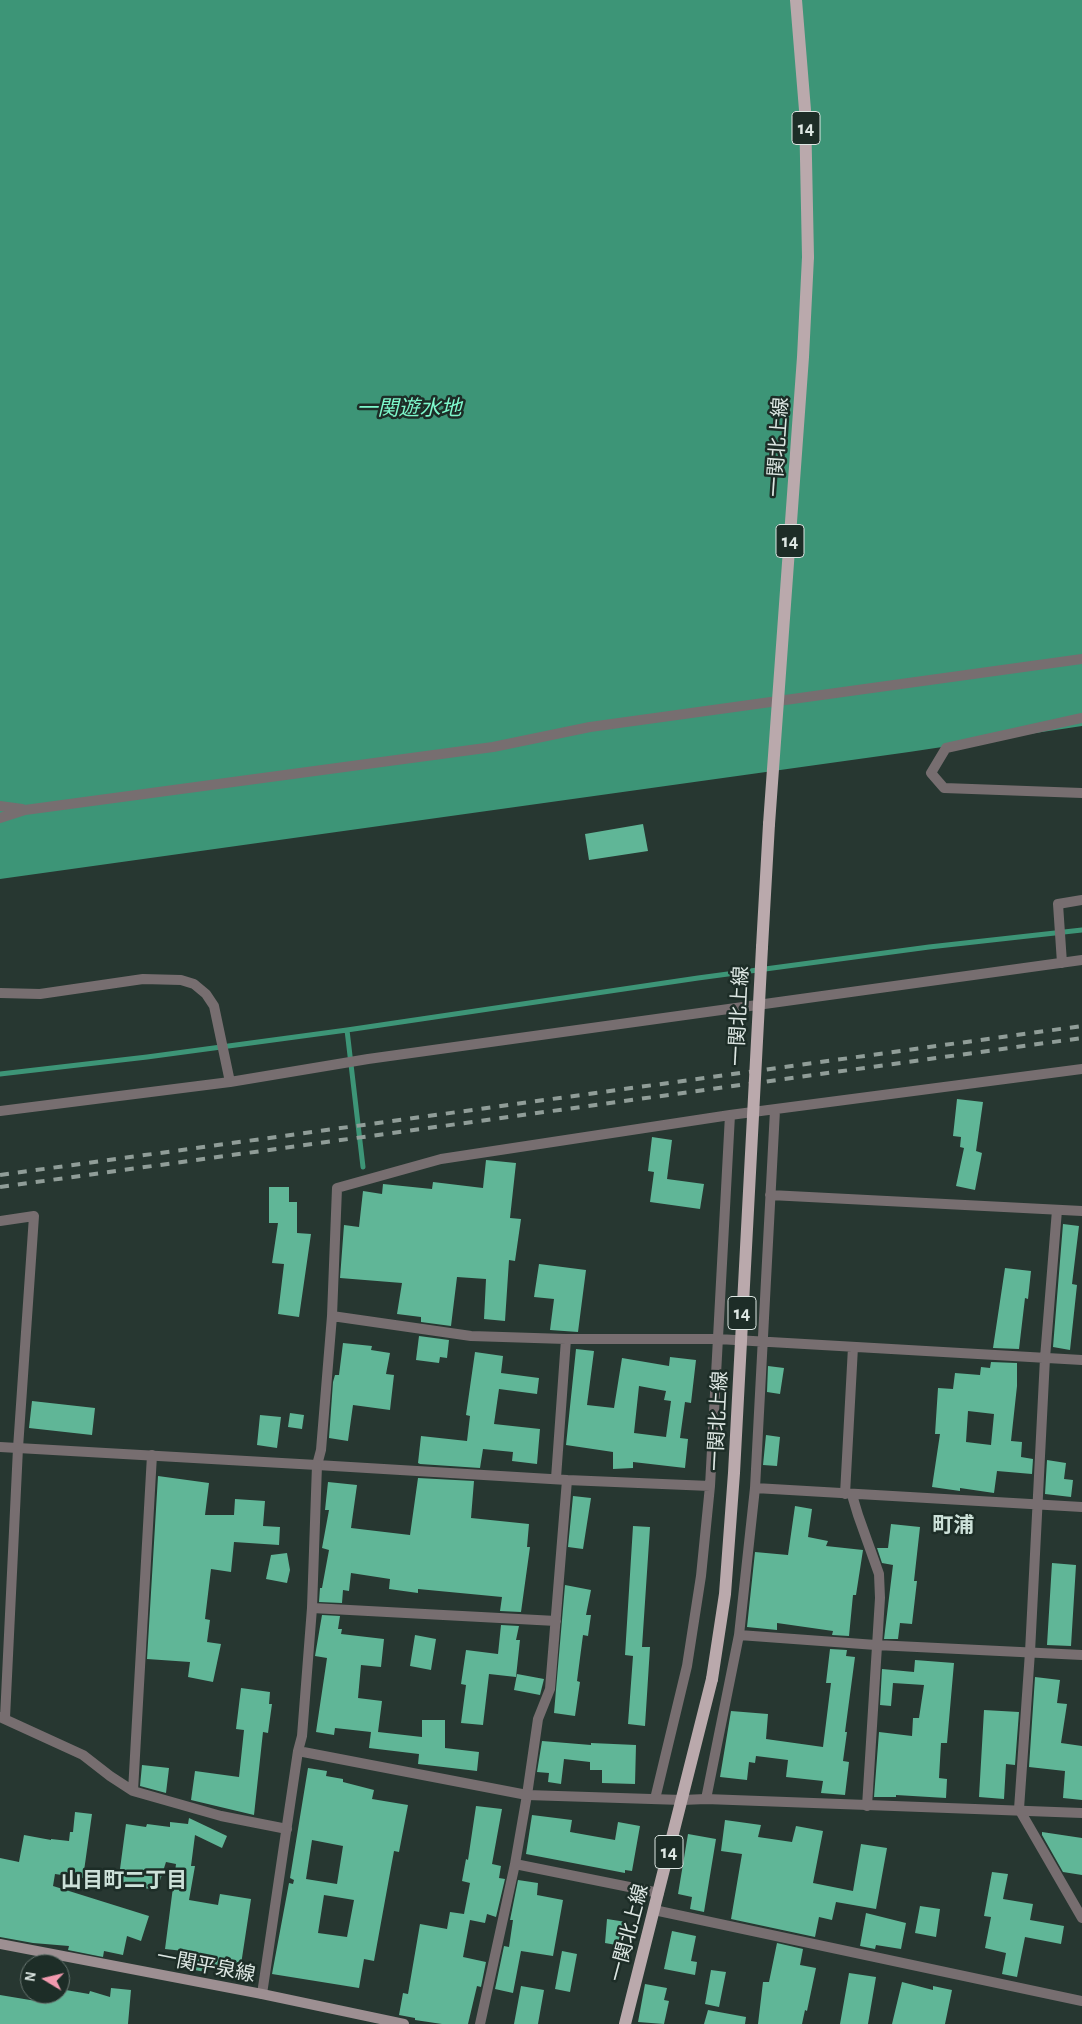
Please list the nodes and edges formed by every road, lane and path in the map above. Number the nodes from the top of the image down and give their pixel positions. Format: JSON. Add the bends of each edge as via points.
{"nodes":[{"id":1,"x":796,"y":0,"type":"edge"},
{"id":2,"x":1082,"y":659,"type":"edge"},
{"id":3,"x":1082,"y":718,"type":"edge"},
{"id":4,"x":1082,"y":793,"type":"edge"},
{"id":5,"x":0,"y":806,"type":"edge"},
{"id":6,"x":25,"y":810,"type":"junction"},
{"id":7,"x":0,"y":818,"type":"edge"},
{"id":8,"x":1082,"y":900,"type":"edge"},
{"id":9,"x":1082,"y":960,"type":"edge"},
{"id":10,"x":1062,"y":963,"type":"junction"},
{"id":11,"x":0,"y":993,"type":"edge"},
{"id":12,"x":1082,"y":1069,"type":"edge"},
{"id":13,"x":230,"y":1082,"type":"junction"},
{"id":14,"x":775,"y":1110,"type":"junction"},
{"id":15,"x":0,"y":1111,"type":"edge"},
{"id":16,"x":730,"y":1115,"type":"junction"},
{"id":17,"x":770,"y":1195,"type":"junction"},
{"id":18,"x":1057,"y":1210,"type":"junction"},
{"id":19,"x":1082,"y":1211,"type":"edge"},
{"id":20,"x":0,"y":1221,"type":"edge"},
{"id":21,"x":332,"y":1316,"type":"junction"},
{"id":22,"x":566,"y":1339,"type":"junction"},
{"id":23,"x":718,"y":1339,"type":"junction"},
{"id":24,"x":762,"y":1342,"type":"junction"},
{"id":25,"x":853,"y":1347,"type":"junction"},
{"id":26,"x":1045,"y":1358,"type":"junction"},
{"id":27,"x":1082,"y":1360,"type":"edge"},
{"id":28,"x":0,"y":1447,"type":"edge"},
{"id":29,"x":18,"y":1448,"type":"junction"},
{"id":30,"x":152,"y":1455,"type":"junction"},
{"id":31,"x":317,"y":1465,"type":"junction"},
{"id":32,"x":556,"y":1478,"type":"junction"},
{"id":33,"x":567,"y":1480,"type":"junction"},
{"id":34,"x":710,"y":1486,"type":"junction"},
{"id":35,"x":755,"y":1488,"type":"junction"},
{"id":36,"x":848,"y":1494,"type":"junction"},
{"id":37,"x":1038,"y":1505,"type":"junction"},
{"id":38,"x":1082,"y":1507,"type":"edge"},
{"id":39,"x":312,"y":1608,"type":"junction"},
{"id":40,"x":556,"y":1622,"type":"junction"},
{"id":41,"x":739,"y":1635,"type":"junction"},
{"id":42,"x":876,"y":1644,"type":"junction"},
{"id":43,"x":1030,"y":1652,"type":"junction"},
{"id":44,"x":1082,"y":1655,"type":"edge"},
{"id":45,"x":3,"y":1717,"type":"edge"},
{"id":46,"x":298,"y":1752,"type":"junction"},
{"id":47,"x":133,"y":1791,"type":"junction"},
{"id":48,"x":527,"y":1795,"type":"junction"},
{"id":49,"x":655,"y":1799,"type":"junction"},
{"id":50,"x":706,"y":1799,"type":"junction"},
{"id":51,"x":682,"y":1800,"type":"junction"},
{"id":52,"x":867,"y":1806,"type":"junction"},
{"id":53,"x":1019,"y":1810,"type":"junction"},
{"id":54,"x":1082,"y":1813,"type":"edge"},
{"id":55,"x":287,"y":1829,"type":"junction"},
{"id":56,"x":515,"y":1864,"type":"junction"},
{"id":57,"x":659,"y":1893,"type":"junction"},
{"id":58,"x":654,"y":1910,"type":"junction"},
{"id":59,"x":1082,"y":1918,"type":"edge"},
{"id":60,"x":0,"y":1944,"type":"edge"},
{"id":61,"x":262,"y":1994,"type":"junction"},
{"id":62,"x":1082,"y":2001,"type":"edge"},
{"id":63,"x":404,"y":2024,"type":"edge"},
{"id":64,"x":480,"y":2024,"type":"edge"},
{"id":65,"x":625,"y":2024,"type":"edge"}],
"edges":[{"from":1,"to":51,"type":"main road","name":"一関北上線","number":"14","bridge":true,"via":[[805,110],[808,257],[769,824],[734,1473],[724,1594],[712,1679]]},
{"from":2,"to":6,"type":"street","via":[[590,727],[494,746]]},
{"from":3,"to":4,"type":"street","via":[[946,748],[931,773],[944,788]]},
{"from":5,"to":6,"type":"street"},
{"from":6,"to":7,"type":"street"},
{"from":8,"to":10,"type":"street","via":[[1058,904]]},
{"from":9,"to":10,"type":"street"},
{"from":10,"to":13,"type":"street","via":[[368,1059]]},
{"from":11,"to":13,"type":"street","via":[[40,994],[143,979],[182,980],[194,984],[214,1006]]},
{"from":12,"to":14,"type":"street"},
{"from":13,"to":15,"type":"street"},
{"from":14,"to":16,"type":"street"},
{"from":14,"to":17,"type":"street"},
{"from":16,"to":21,"type":"street","via":[[441,1159],[337,1188]]},
{"from":16,"to":23,"type":"street"},
{"from":17,"to":18,"type":"street"},
{"from":17,"to":24,"type":"street"},
{"from":18,"to":19,"type":"street"},
{"from":18,"to":26,"type":"street"},
{"from":20,"to":29,"type":"street","via":[[34,1216]]},
{"from":21,"to":22,"type":"street","via":[[471,1336]]},
{"from":21,"to":31,"type":"street"},
{"from":22,"to":23,"type":"street"},
{"from":22,"to":32,"type":"street"},
{"from":23,"to":24,"type":"street"},
{"from":23,"to":34,"type":"street"},
{"from":24,"to":25,"type":"street"},
{"from":24,"to":35,"type":"street"},
{"from":25,"to":26,"type":"street"},
{"from":25,"to":36,"type":"street"},
{"from":26,"to":27,"type":"street"},
{"from":26,"to":37,"type":"street"},
{"from":28,"to":29,"type":"street"},
{"from":29,"to":30,"type":"street"},
{"from":29,"to":45,"type":"street"},
{"from":30,"to":31,"type":"street"},
{"from":30,"to":47,"type":"street"},
{"from":31,"to":32,"type":"street"},
{"from":31,"to":39,"type":"street"},
{"from":32,"to":33,"type":"street"},
{"from":33,"to":34,"type":"street"},
{"from":33,"to":40,"type":"street"},
{"from":34,"to":49,"type":"street","via":[[687,1666]]},
{"from":35,"to":36,"type":"street"},
{"from":35,"to":41,"type":"street"},
{"from":36,"to":37,"type":"street"},
{"from":36,"to":42,"type":"street","via":[[879,1574]]},
{"from":37,"to":38,"type":"street"},
{"from":37,"to":43,"type":"street"},
{"from":39,"to":40,"type":"street"},
{"from":39,"to":46,"type":"street"},
{"from":40,"to":48,"type":"street","via":[[550,1689],[538,1719]]},
{"from":41,"to":42,"type":"street"},
{"from":41,"to":50,"type":"street"},
{"from":42,"to":43,"type":"street"},
{"from":42,"to":52,"type":"street"},
{"from":43,"to":44,"type":"street"},
{"from":43,"to":53,"type":"street"},
{"from":45,"to":47,"type":"street","via":[[83,1755]]},
{"from":46,"to":48,"type":"street"},
{"from":46,"to":55,"type":"street"},
{"from":47,"to":55,"type":"street","via":[[221,1816]]},
{"from":48,"to":49,"type":"street"},
{"from":48,"to":56,"type":"street"},
{"from":49,"to":51,"type":"street"},
{"from":50,"to":51,"type":"street"},
{"from":50,"to":52,"type":"street"},
{"from":51,"to":57,"type":"main road","name":"一関北上線","number":"14"},
{"from":52,"to":53,"type":"street"},
{"from":53,"to":54,"type":"street"},
{"from":53,"to":59,"type":"street"},
{"from":55,"to":61,"type":"street"},
{"from":56,"to":57,"type":"street"},
{"from":56,"to":64,"type":"street"},
{"from":57,"to":58,"type":"main road","name":"一関北上線","number":"14"},
{"from":58,"to":62,"type":"street"},
{"from":58,"to":65,"type":"main road","name":"一関北上線","number":"14"},
{"from":60,"to":61,"type":"main road","name":"一関平泉線"},
{"from":61,"to":63,"type":"main road","name":"一関平泉線"}]}
